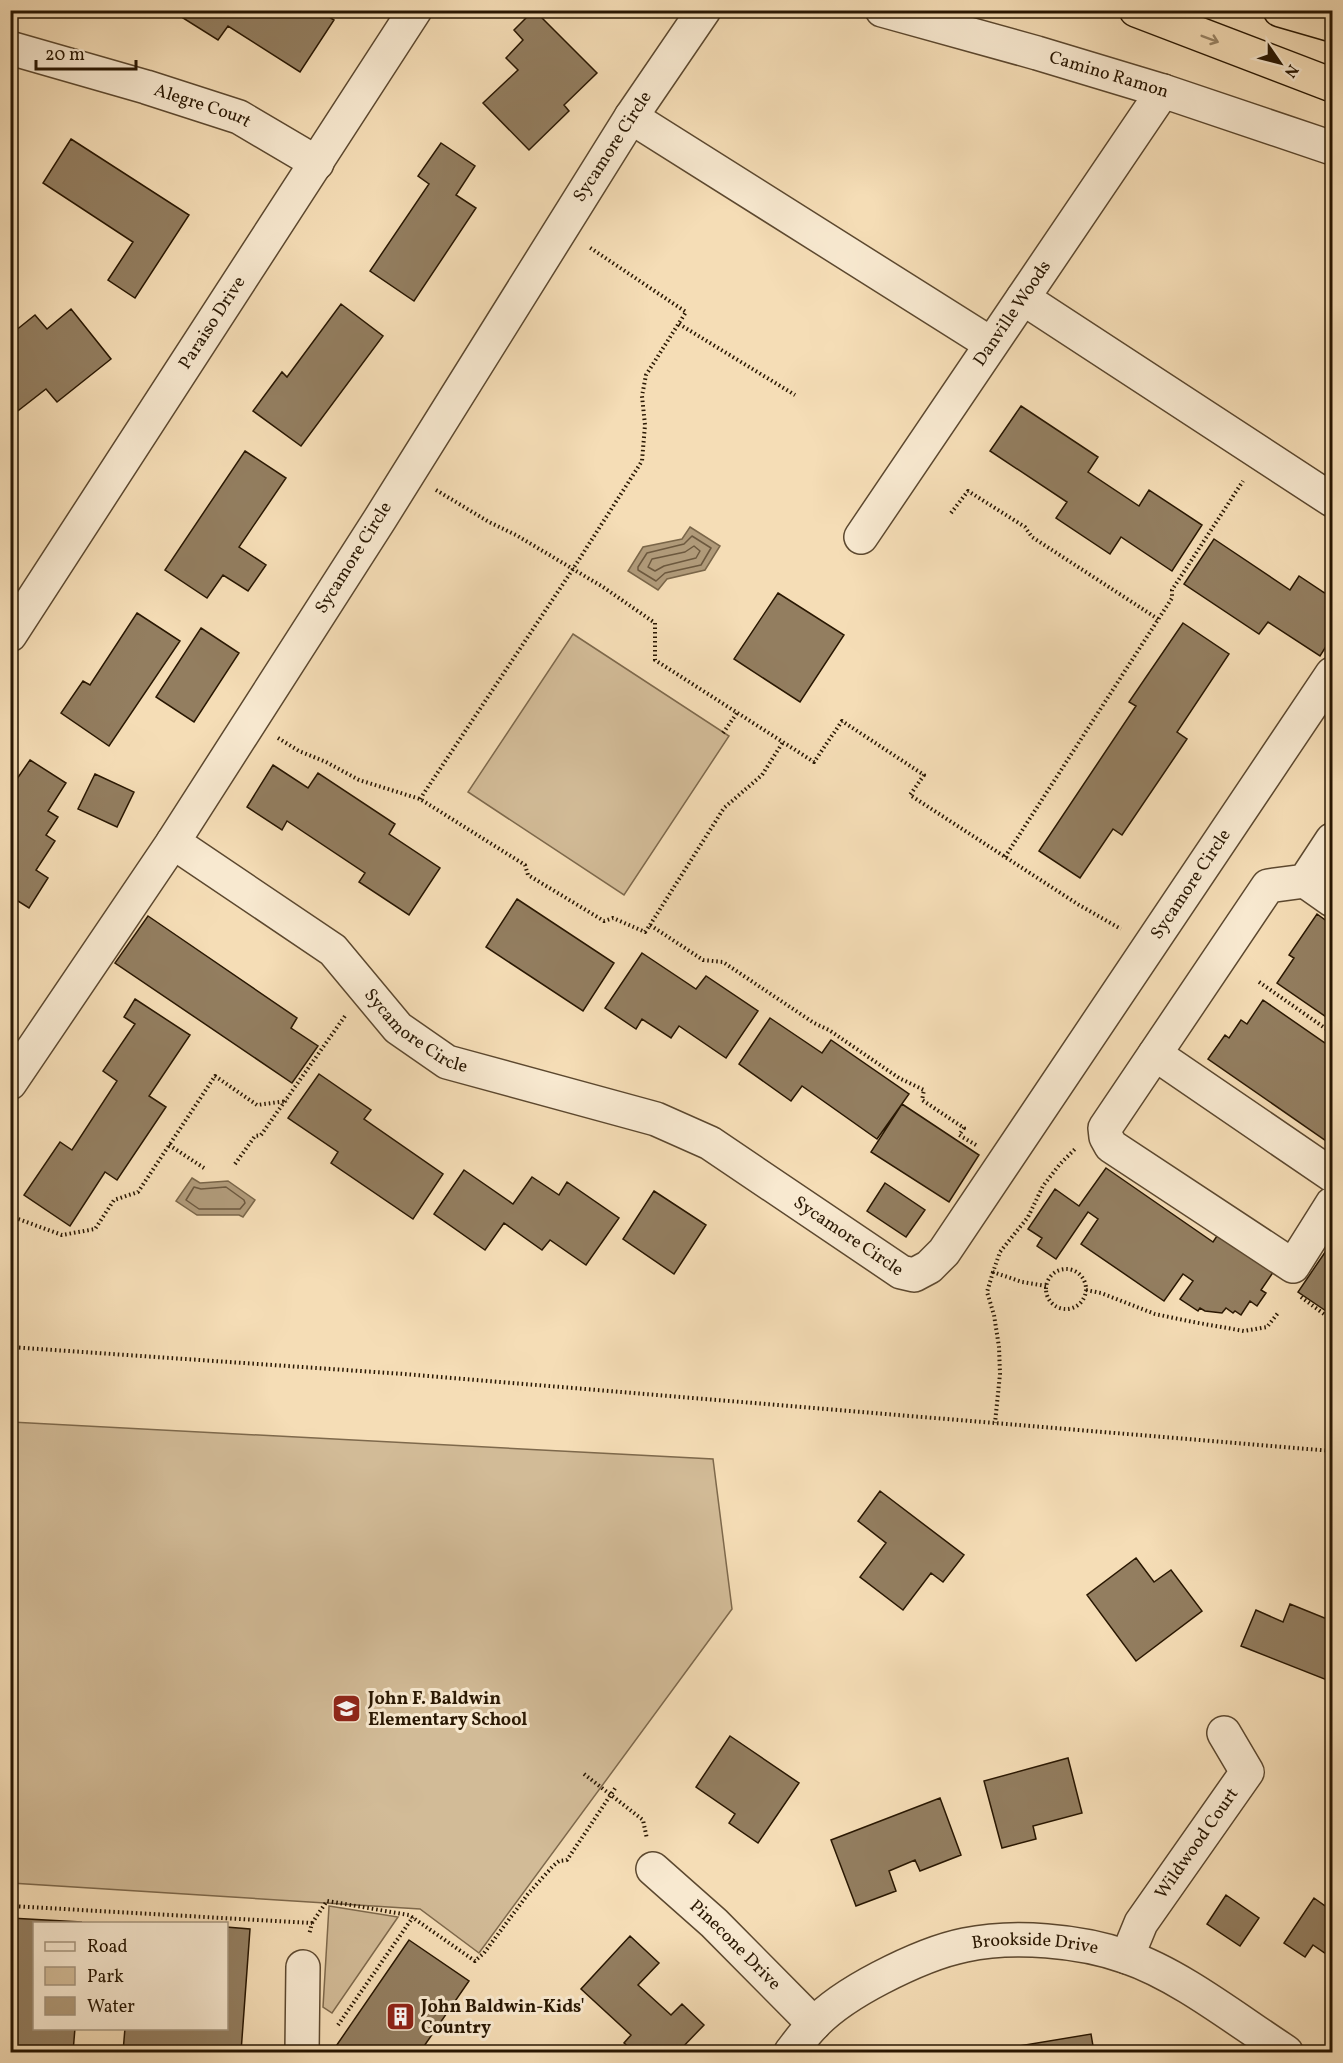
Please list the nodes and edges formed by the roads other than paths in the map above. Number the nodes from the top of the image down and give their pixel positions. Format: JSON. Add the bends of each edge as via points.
{"nodes":[{"id":1,"x":415,"y":10,"type":"edge"},
{"id":2,"x":704,"y":10,"type":"edge"},
{"id":3,"x":882,"y":10,"type":"edge"},
{"id":4,"x":1136,"y":10,"type":"edge"},
{"id":5,"x":1280,"y":10,"type":"edge"},
{"id":6,"x":1332,"y":25,"type":"edge"},
{"id":7,"x":10,"y":48,"type":"edge"},
{"id":8,"x":1332,"y":85,"type":"edge"},
{"id":9,"x":1163,"y":91,"type":"junction"},
{"id":10,"x":631,"y":117,"type":"junction"},
{"id":11,"x":1332,"y":148,"type":"edge"},
{"id":12,"x":318,"y":163,"type":"junction"},
{"id":13,"x":1023,"y":298,"type":"junction"},
{"id":14,"x":991,"y":344,"type":"junction"},
{"id":15,"x":1332,"y":500,"type":"edge"},
{"id":16,"x":861,"y":537,"type":"dead end"},
{"id":17,"x":10,"y":635,"type":"edge"},
{"id":18,"x":1332,"y":674,"type":"edge"},
{"id":19,"x":1332,"y":840,"type":"edge"},
{"id":20,"x":172,"y":842,"type":"junction"},
{"id":21,"x":1305,"y":881,"type":"junction"},
{"id":22,"x":1332,"y":900,"type":"edge"},
{"id":23,"x":1155,"y":1054,"type":"junction"},
{"id":24,"x":10,"y":1083,"type":"edge"},
{"id":25,"x":1332,"y":1175,"type":"edge"},
{"id":26,"x":1332,"y":1204,"type":"edge"},
{"id":27,"x":1224,"y":1733,"type":"dead end"},
{"id":28,"x":653,"y":1869,"type":"road end"},
{"id":29,"x":1127,"y":1957,"type":"junction"},
{"id":30,"x":303,"y":1967,"type":"road end"},
{"id":31,"x":814,"y":2024,"type":"junction"},
{"id":32,"x":302,"y":2052,"type":"edge"},
{"id":33,"x":791,"y":2052,"type":"edge"},
{"id":34,"x":1286,"y":2052,"type":"edge"}],
"edges":[{"from":1,"to":12,"type":"street","name":"Paraiso Drive"},
{"from":2,"to":10,"type":"street","name":"Sycamore Circle"},
{"from":3,"to":9,"type":"street","name":"Camino Ramon"},
{"from":4,"to":8,"type":"highway","one_way":true},
{"from":5,"to":6,"type":"highway"},
{"from":7,"to":12,"type":"street","name":"Alegre Court","via":[[239,117]]},
{"from":9,"to":11,"type":"street","name":"Camino Ramon"},
{"from":9,"to":13,"type":"street","name":"Danville Woods"},
{"from":10,"to":14,"type":"street"},
{"from":10,"to":20,"type":"street","name":"Sycamore Circle"},
{"from":12,"to":17,"type":"street","name":"Paraiso Drive"},
{"from":13,"to":14,"type":"street","name":"Danville Woods"},
{"from":13,"to":15,"type":"street"},
{"from":14,"to":16,"type":"street","name":"Danville Woods"},
{"from":18,"to":20,"type":"street","name":"Sycamore Circle","via":[[944,1252],[914,1275],[901,1272],[710,1143],[656,1119],[447,1062],[398,1028],[333,950]]},
{"from":19,"to":21,"type":"street"},
{"from":20,"to":24,"type":"street"},
{"from":21,"to":22,"type":"street"},
{"from":21,"to":23,"type":"street","via":[[1269,886]]},
{"from":23,"to":25,"type":"street"},
{"from":23,"to":26,"type":"street","via":[[1105,1128],[1111,1146],[1293,1266]]},
{"from":27,"to":29,"type":"street","name":"Wildwood Court","via":[[1247,1772],[1141,1923]]},
{"from":28,"to":31,"type":"street","name":"Pinecone Drive","via":[[714,1923]]},
{"from":29,"to":31,"type":"street","name":"Brookside Drive","via":[[1077,1945],[1024,1940],[966,1945],[907,1964],[857,1989]]},
{"from":29,"to":34,"type":"street","name":"Brookside Drive","via":[[1174,1979]]},
{"from":30,"to":32,"type":"street"},
{"from":31,"to":33,"type":"street","name":"Brookside Drive"}]}
